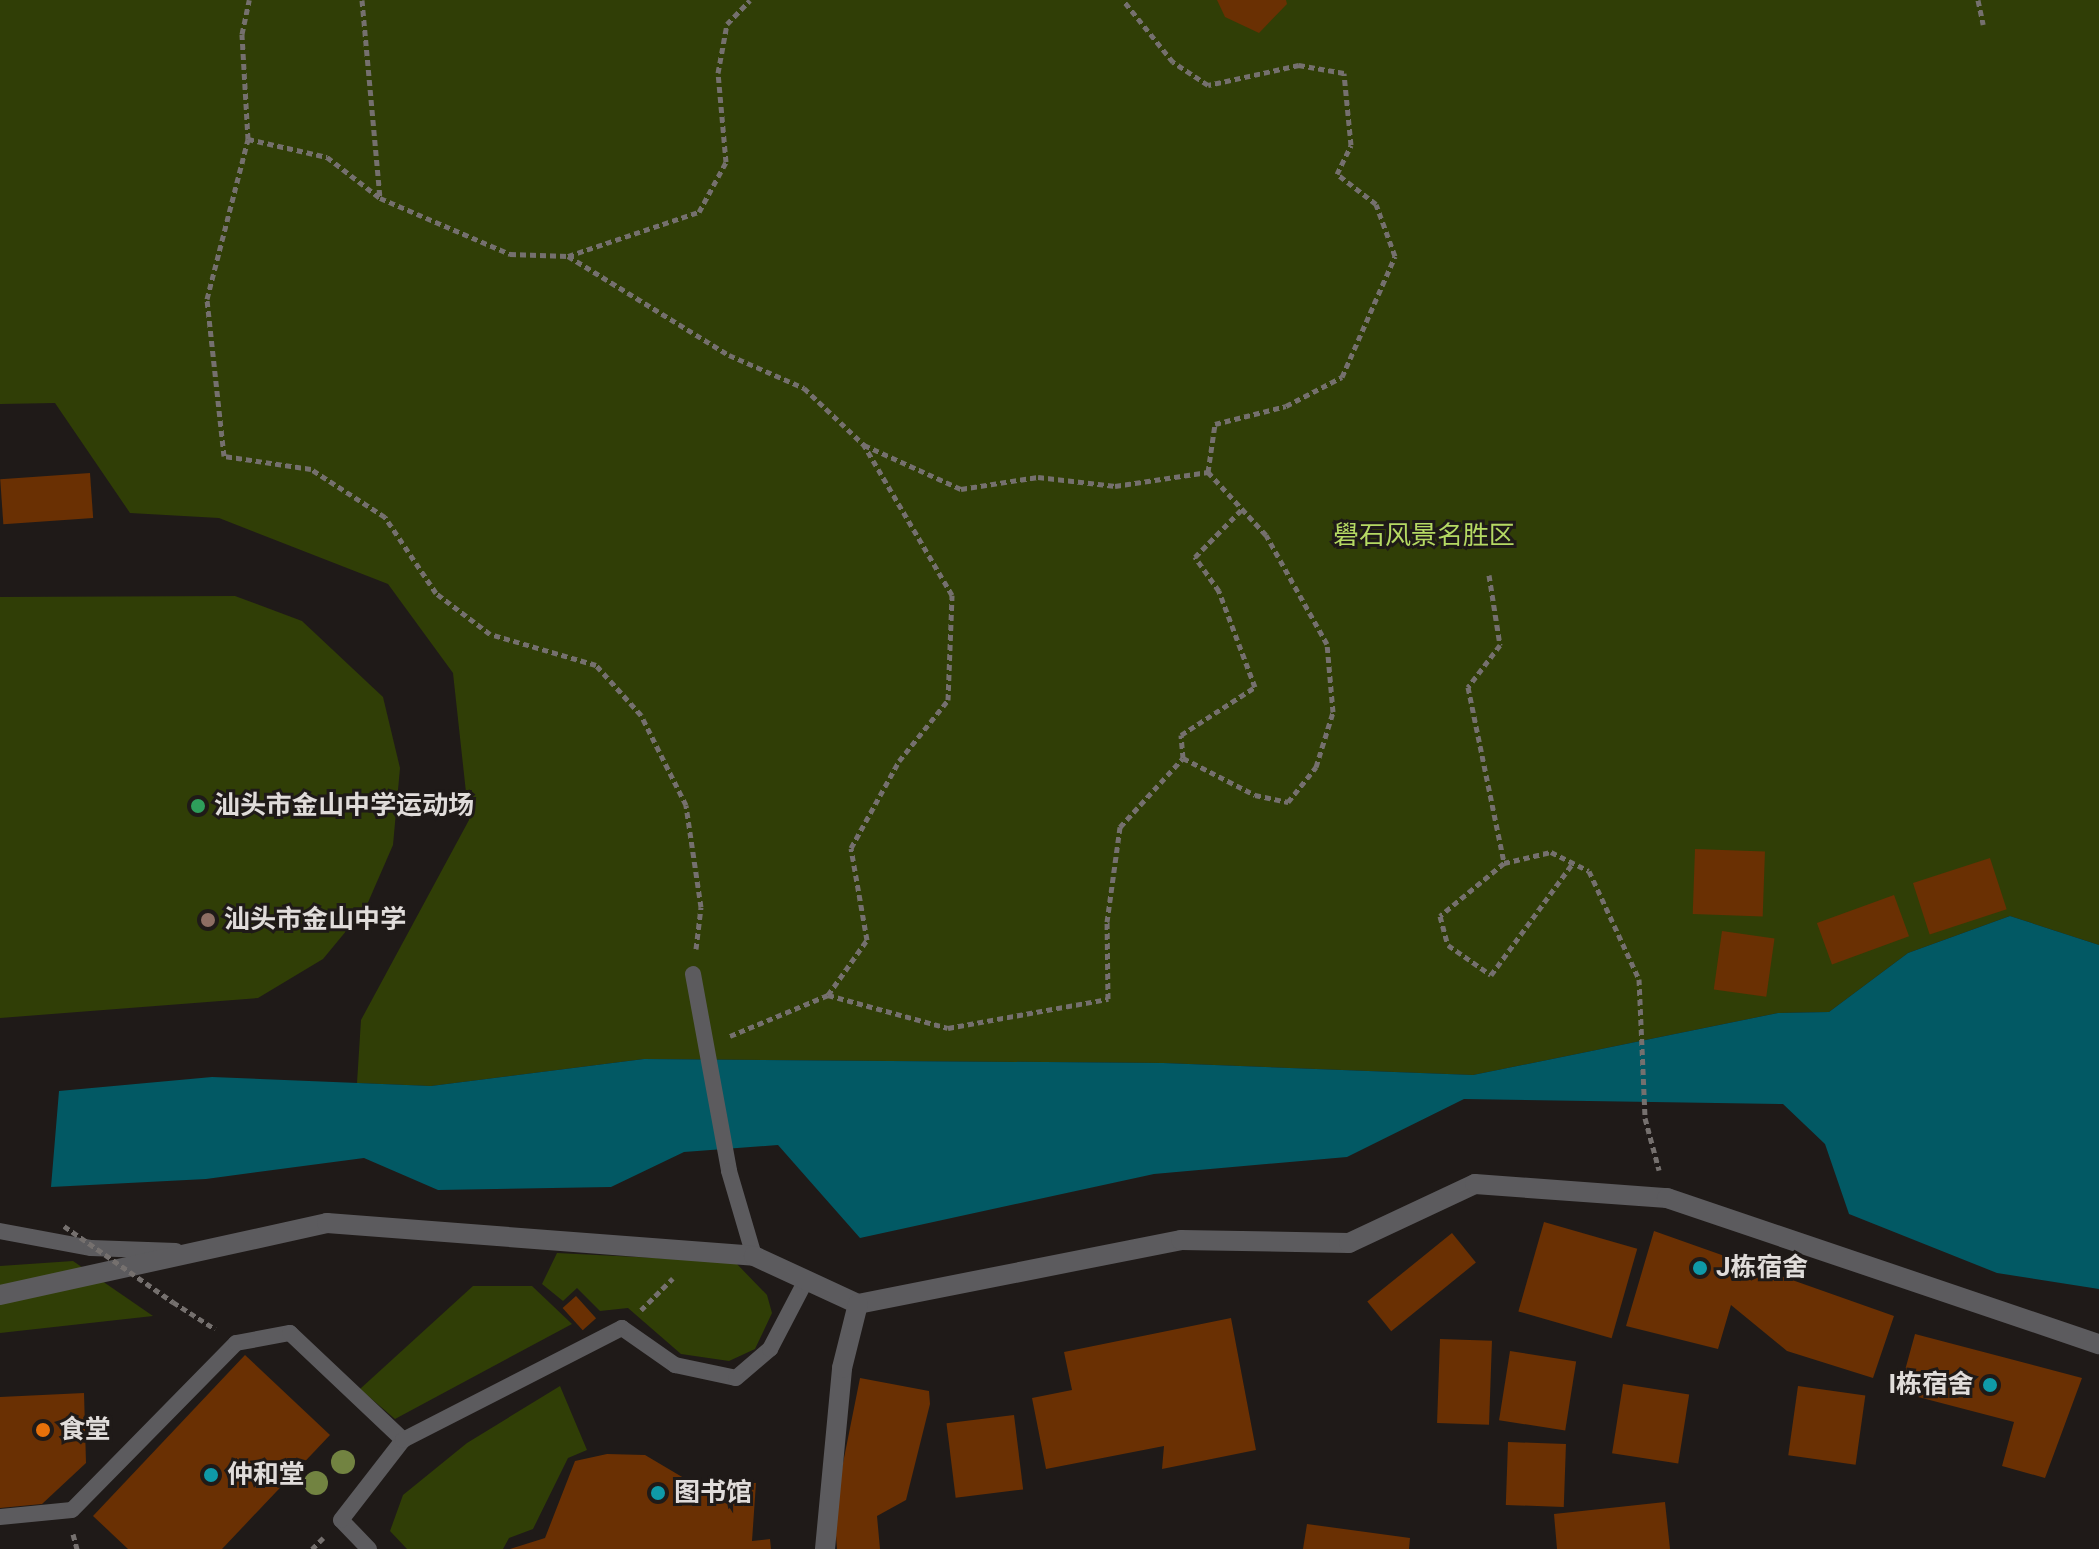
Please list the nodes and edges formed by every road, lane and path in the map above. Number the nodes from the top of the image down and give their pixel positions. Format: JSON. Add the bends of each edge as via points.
{"nodes":[{"id":1,"x":249,"y":0,"type":"edge"},
{"id":2,"x":362,"y":0,"type":"edge"},
{"id":3,"x":750,"y":0,"type":"edge"},
{"id":4,"x":1123,"y":0,"type":"edge"},
{"id":5,"x":1978,"y":0,"type":"edge"},
{"id":6,"x":1983,"y":24,"type":"dead end"},
{"id":7,"x":248,"y":139,"type":"junction"},
{"id":8,"x":380,"y":198,"type":"junction"},
{"id":9,"x":568,"y":256,"type":"junction"},
{"id":10,"x":864,"y":445,"type":"junction"},
{"id":11,"x":1208,"y":472,"type":"junction"},
{"id":12,"x":1242,"y":509,"type":"junction"},
{"id":13,"x":1489,"y":575,"type":"dead end"},
{"id":14,"x":1183,"y":758,"type":"junction"},
{"id":15,"x":1504,"y":863,"type":"junction"},
{"id":16,"x":1573,"y":863,"type":"junction"},
{"id":17,"x":693,"y":974,"type":"joint"},
{"id":18,"x":828,"y":995,"type":"junction"},
{"id":19,"x":704,"y":1044,"type":"junction"},
{"id":20,"x":1667,"y":1198,"type":"junction"},
{"id":21,"x":64,"y":1226,"type":"dead end"},
{"id":22,"x":0,"y":1231,"type":"edge"},
{"id":23,"x":189,"y":1252,"type":"junction"},
{"id":24,"x":700,"y":1252,"type":"junction"},
{"id":25,"x":754,"y":1256,"type":"junction"},
{"id":26,"x":806,"y":1280,"type":"junction"},
{"id":27,"x":0,"y":1295,"type":"edge"},
{"id":28,"x":858,"y":1304,"type":"junction"},
{"id":29,"x":622,"y":1328,"type":"junction"},
{"id":30,"x":236,"y":1343,"type":"junction"},
{"id":31,"x":2099,"y":1344,"type":"edge"},
{"id":32,"x":403,"y":1440,"type":"junction"},
{"id":33,"x":0,"y":1517,"type":"edge"},
{"id":34,"x":369,"y":1549,"type":"edge"},
{"id":35,"x":825,"y":1549,"type":"edge"}],
"edges":[{"from":1,"to":7,"type":"path","via":[[242,34]]},
{"from":2,"to":8,"type":"path"},
{"from":3,"to":9,"type":"path","via":[[727,24],[718,73],[726,162],[699,212]]},
{"from":4,"to":11,"type":"path","via":[[1173,62],[1208,85],[1299,65],[1344,73],[1351,145],[1337,174],[1376,204],[1395,256],[1342,377],[1286,406],[1215,424]]},
{"from":5,"to":6,"type":"path"},
{"from":7,"to":8,"type":"path","via":[[327,157]]},
{"from":7,"to":17,"type":"path","via":[[207,299],[224,456],[311,469],[385,517],[436,593],[490,634],[596,665],[641,715],[686,805],[701,907]]},
{"from":8,"to":9,"type":"path","via":[[510,254]]},
{"from":9,"to":10,"type":"path","via":[[729,355],[804,388]]},
{"from":10,"to":11,"type":"path","via":[[961,489],[1038,477],[1115,486]]},
{"from":10,"to":18,"type":"path","via":[[952,595],[948,700],[899,761],[851,848],[867,940]]},
{"from":11,"to":12,"type":"path"},
{"from":12,"to":14,"type":"path","via":[[1195,557],[1219,591],[1255,687],[1181,735]]},
{"from":12,"to":14,"type":"path","via":[[1266,535],[1327,644],[1333,712],[1316,767],[1288,802],[1255,795]]},
{"from":13,"to":15,"type":"path","via":[[1500,645],[1468,687]]},
{"from":14,"to":18,"type":"path","via":[[1120,827],[1107,922],[1108,999],[948,1028]]},
{"from":15,"to":16,"type":"path","via":[[1551,852]]},
{"from":15,"to":16,"type":"path","via":[[1440,916],[1448,945],[1491,975]]},
{"from":16,"to":20,"type":"path","via":[[1589,871],[1639,979],[1645,1118]]},
{"from":17,"to":19,"type":"lane"},
{"from":18,"to":19,"type":"path"},
{"from":19,"to":25,"type":"lane","via":[[729,1171]]},
{"from":20,"to":28,"type":"street","via":[[1475,1184],[1349,1243],[1181,1240]]},
{"from":20,"to":31,"type":"street"},
{"from":21,"to":30,"type":"path","bridge":true},
{"from":22,"to":23,"type":"lane","via":[[91,1248]]},
{"from":23,"to":24,"type":"street","via":[[327,1223]]},
{"from":23,"to":27,"type":"street"},
{"from":24,"to":25,"type":"street"},
{"from":24,"to":29,"type":"path"},
{"from":25,"to":26,"type":"street"},
{"from":26,"to":28,"type":"street"},
{"from":26,"to":29,"type":"lane","via":[[770,1349],[736,1378],[675,1365]]},
{"from":28,"to":35,"type":"street","via":[[842,1368]]},
{"from":29,"to":32,"type":"lane"},
{"from":30,"to":32,"type":"lane","via":[[290,1333]]},
{"from":30,"to":33,"type":"lane","via":[[72,1510]]},
{"from":32,"to":34,"type":"lane","via":[[341,1520]]}]}
